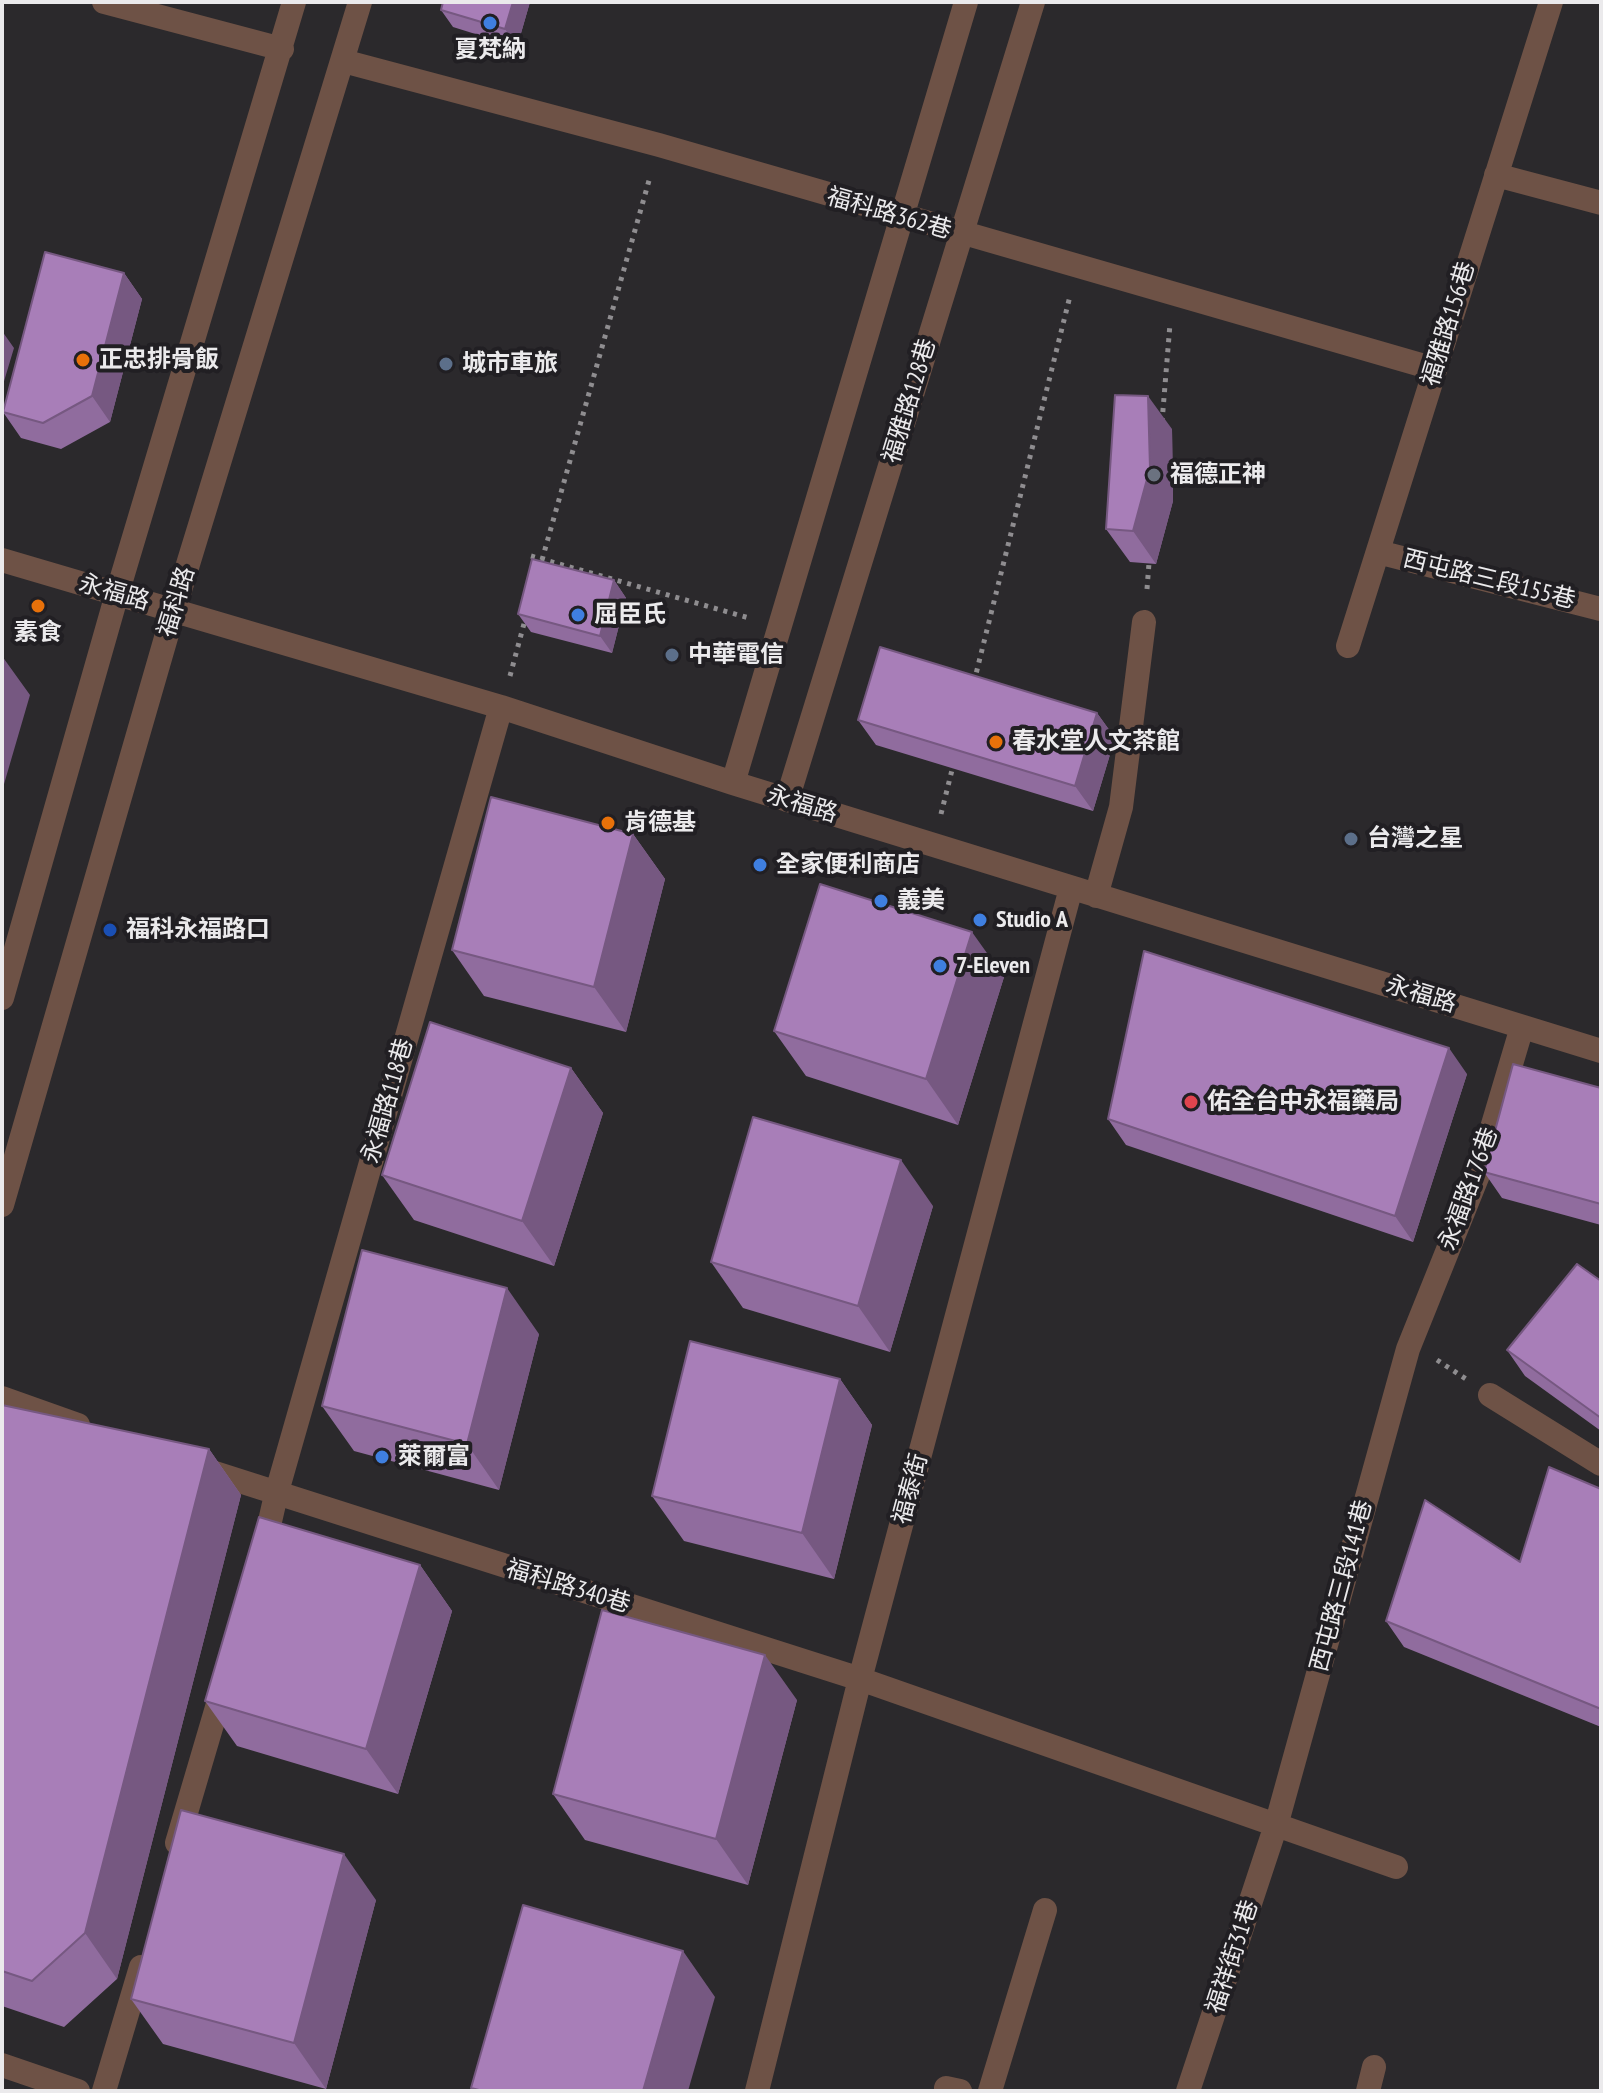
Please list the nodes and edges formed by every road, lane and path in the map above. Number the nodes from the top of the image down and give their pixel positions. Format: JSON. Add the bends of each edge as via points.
{"nodes":[{"id":1,"x":104,"y":2,"type":"edge"},
{"id":2,"x":294,"y":2,"type":"edge"},
{"id":3,"x":360,"y":2,"type":"edge"},
{"id":4,"x":966,"y":2,"type":"edge"},
{"id":5,"x":1033,"y":2,"type":"edge"},
{"id":6,"x":1551,"y":2,"type":"edge"},
{"id":7,"x":282,"y":49,"type":"junction"},
{"id":8,"x":343,"y":61,"type":"junction"},
{"id":9,"x":659,"y":145,"type":"junction"},
{"id":10,"x":1496,"y":175,"type":"junction"},
{"id":11,"x":1601,"y":203,"type":"edge"},
{"id":12,"x":902,"y":218,"type":"junction"},
{"id":13,"x":961,"y":235,"type":"junction"},
{"id":14,"x":1077,"y":268,"type":"junction"},
{"id":15,"x":1169,"y":330,"type":"dead end"},
{"id":16,"x":1435,"y":369,"type":"junction"},
{"id":17,"x":1162,"y":429,"type":"dead end"},
{"id":18,"x":1378,"y":552,"type":"junction"},
{"id":19,"x":2,"y":560,"type":"edge"},
{"id":20,"x":539,"y":571,"type":"edge"},
{"id":21,"x":117,"y":594,"type":"junction"},
{"id":22,"x":1601,"y":609,"type":"edge"},
{"id":23,"x":174,"y":610,"type":"junction"},
{"id":24,"x":526,"y":616,"type":"edge"},
{"id":25,"x":1144,"y":622,"type":"dead end"},
{"id":26,"x":1348,"y":646,"type":"dead end"},
{"id":27,"x":971,"y":693,"type":"edge"},
{"id":28,"x":501,"y":707,"type":"junction"},
{"id":29,"x":956,"y":754,"type":"edge"},
{"id":30,"x":733,"y":783,"type":"junction"},
{"id":31,"x":787,"y":800,"type":"junction"},
{"id":32,"x":934,"y":845,"type":"junction"},
{"id":33,"x":1071,"y":888,"type":"junction"},
{"id":34,"x":1096,"y":896,"type":"junction"},
{"id":35,"x":3,"y":987,"type":"edge"},
{"id":36,"x":1522,"y":1027,"type":"junction"},
{"id":37,"x":1601,"y":1051,"type":"edge"},
{"id":38,"x":2,"y":1205,"type":"edge"},
{"id":39,"x":1408,"y":1349,"type":"junction"},
{"id":40,"x":1490,"y":1395,"type":"joint"},
{"id":41,"x":2,"y":1398,"type":"edge"},
{"id":42,"x":103,"y":1434,"type":"edge"},
{"id":43,"x":175,"y":1459,"type":"edge"},
{"id":44,"x":1601,"y":1464,"type":"edge"},
{"id":45,"x":276,"y":1495,"type":"junction"},
{"id":46,"x":257,"y":1573,"type":"edge"},
{"id":47,"x":230,"y":1664,"type":"edge"},
{"id":48,"x":860,"y":1679,"type":"junction"},
{"id":49,"x":1277,"y":1822,"type":"junction"},
{"id":50,"x":172,"y":1862,"type":"edge"},
{"id":51,"x":1396,"y":1867,"type":"dead end"},
{"id":52,"x":1045,"y":1910,"type":"dead end"},
{"id":53,"x":149,"y":1939,"type":"edge"},
{"id":54,"x":2,"y":2065,"type":"edge"},
{"id":55,"x":1374,"y":2067,"type":"dead end"},
{"id":56,"x":78,"y":2091,"type":"edge"},
{"id":57,"x":104,"y":2091,"type":"edge"},
{"id":58,"x":757,"y":2091,"type":"edge"},
{"id":59,"x":990,"y":2091,"type":"edge"},
{"id":60,"x":1188,"y":2091,"type":"edge"},
{"id":61,"x":1368,"y":2091,"type":"edge"}],
"edges":[{"from":1,"to":7,"type":"street"},
{"from":2,"to":7,"type":"street"},
{"from":3,"to":8,"type":"street","name":"福科路"},
{"from":4,"to":12,"type":"street"},
{"from":5,"to":13,"type":"street","name":"福雅路128巷"},
{"from":6,"to":10,"type":"street","name":"福雅路156巷"},
{"from":7,"to":21,"type":"street"},
{"from":8,"to":9,"type":"street","name":"福科路362巷"},
{"from":8,"to":23,"type":"street","name":"福科路"},
{"from":9,"to":12,"type":"street","name":"福科路362巷"},
{"from":9,"to":20,"type":"path"},
{"from":10,"to":11,"type":"street"},
{"from":10,"to":16,"type":"street","name":"福雅路156巷"},
{"from":12,"to":13,"type":"street","name":"福科路362巷"},
{"from":12,"to":30,"type":"street"},
{"from":13,"to":14,"type":"street","name":"福科路362巷"},
{"from":13,"to":31,"type":"street","name":"福雅路128巷"},
{"from":14,"to":16,"type":"street","name":"福科路362巷"},
{"from":14,"to":27,"type":"path"},
{"from":15,"to":17,"type":"path"},
{"from":16,"to":18,"type":"street","name":"福雅路156巷"},
{"from":18,"to":22,"type":"street","name":"西屯路三段155巷"},
{"from":18,"to":26,"type":"street","name":"福雅路156巷"},
{"from":19,"to":21,"type":"street","name":"永福路"},
{"from":21,"to":23,"type":"street","name":"永福路"},
{"from":21,"to":35,"type":"street"},
{"from":23,"to":28,"type":"street","name":"永福路"},
{"from":23,"to":38,"type":"street","name":"福科路"},
{"from":24,"to":28,"type":"path"},
{"from":25,"to":34,"type":"street","via":[[1121,807]]},
{"from":28,"to":30,"type":"street","name":"永福路"},
{"from":28,"to":45,"type":"street","name":"永福路118巷"},
{"from":29,"to":32,"type":"path"},
{"from":30,"to":31,"type":"street","name":"永福路"},
{"from":31,"to":32,"type":"street","name":"永福路"},
{"from":32,"to":33,"type":"street","name":"永福路"},
{"from":33,"to":34,"type":"street","name":"永福路"},
{"from":33,"to":48,"type":"street","name":"福泰街"},
{"from":34,"to":36,"type":"street","name":"永福路"},
{"from":36,"to":37,"type":"street","name":"永福路"},
{"from":36,"to":39,"type":"street","name":"永福路176巷","via":[[1478,1175]]},
{"from":39,"to":40,"type":"path","via":[[1412,1344]]},
{"from":39,"to":49,"type":"street","name":"西屯路三段141巷"},
{"from":40,"to":44,"type":"street"},
{"from":41,"to":42,"type":"street"},
{"from":43,"to":45,"type":"street","name":"福科路340巷"},
{"from":45,"to":46,"type":"street"},
{"from":45,"to":48,"type":"street","name":"福科路340巷"},
{"from":47,"to":50,"type":"street"},
{"from":48,"to":49,"type":"street"},
{"from":48,"to":58,"type":"street","name":"福泰街"},
{"from":49,"to":51,"type":"street"},
{"from":49,"to":60,"type":"street","name":"福祥街31巷"},
{"from":52,"to":59,"type":"street"},
{"from":53,"to":57,"type":"street"},
{"from":54,"to":56,"type":"street"},
{"from":55,"to":61,"type":"street"}]}
